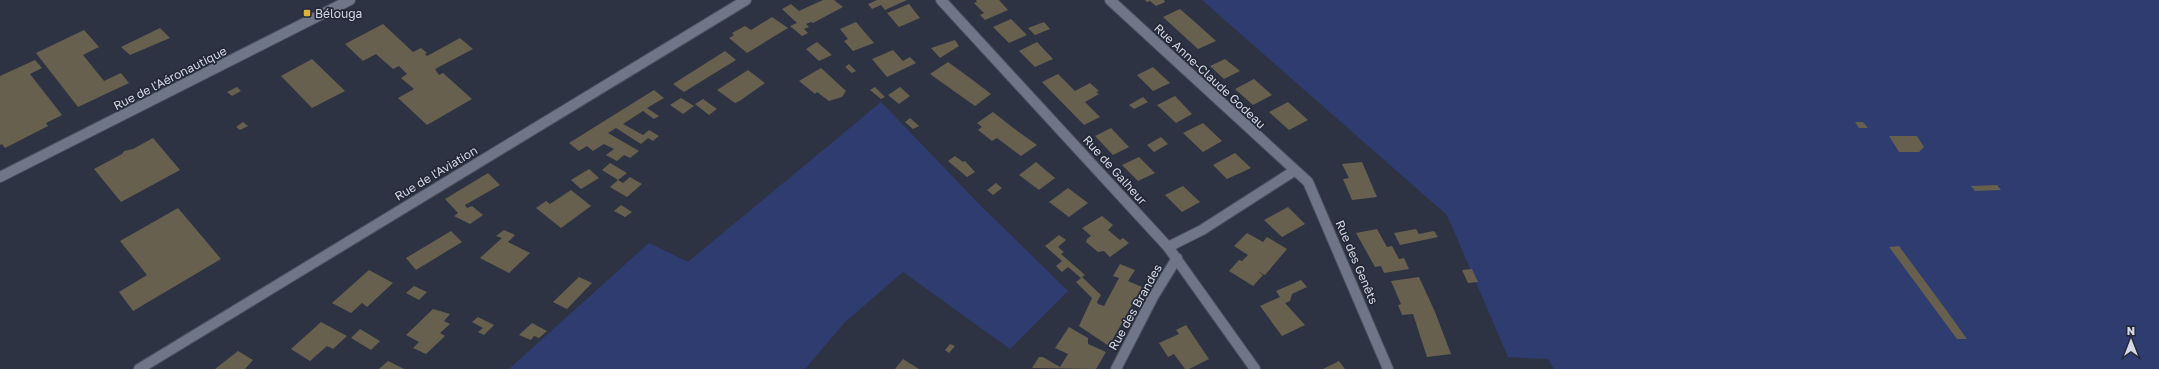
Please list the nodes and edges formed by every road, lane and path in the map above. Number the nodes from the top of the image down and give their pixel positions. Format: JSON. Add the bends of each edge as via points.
{"nodes":[{"id":1,"x":350,"y":0,"type":"edge"},
{"id":2,"x":746,"y":0,"type":"edge"},
{"id":3,"x":941,"y":0,"type":"edge"},
{"id":4,"x":1110,"y":0,"type":"edge"},
{"id":5,"x":1294,"y":170,"type":"junction"},
{"id":6,"x":0,"y":177,"type":"edge"},
{"id":7,"x":1168,"y":247,"type":"junction"},
{"id":8,"x":1177,"y":258,"type":"junction"},
{"id":9,"x":139,"y":369,"type":"edge"},
{"id":10,"x":1116,"y":369,"type":"edge"},
{"id":11,"x":1255,"y":369,"type":"edge"},
{"id":12,"x":1388,"y":369,"type":"edge"}],
"edges":[{"from":1,"to":6,"type":"street","name":"Rue de l'Aéronautique"},
{"from":2,"to":9,"type":"street","name":"Rue de l'Aviation"},
{"from":3,"to":7,"type":"street","name":"Rue de Galheur"},
{"from":4,"to":5,"type":"street","name":"Rue Anne-Claude Godeau"},
{"from":5,"to":7,"type":"street","via":[[1202,230]]},
{"from":5,"to":12,"type":"street","name":"Rue des Genêts","via":[[1308,182]]},
{"from":7,"to":8,"type":"street","name":"Rue de Galheur"},
{"from":8,"to":10,"type":"street","name":"Rue des Brandes"},
{"from":8,"to":11,"type":"street","name":"Rue de Galheur"}]}
